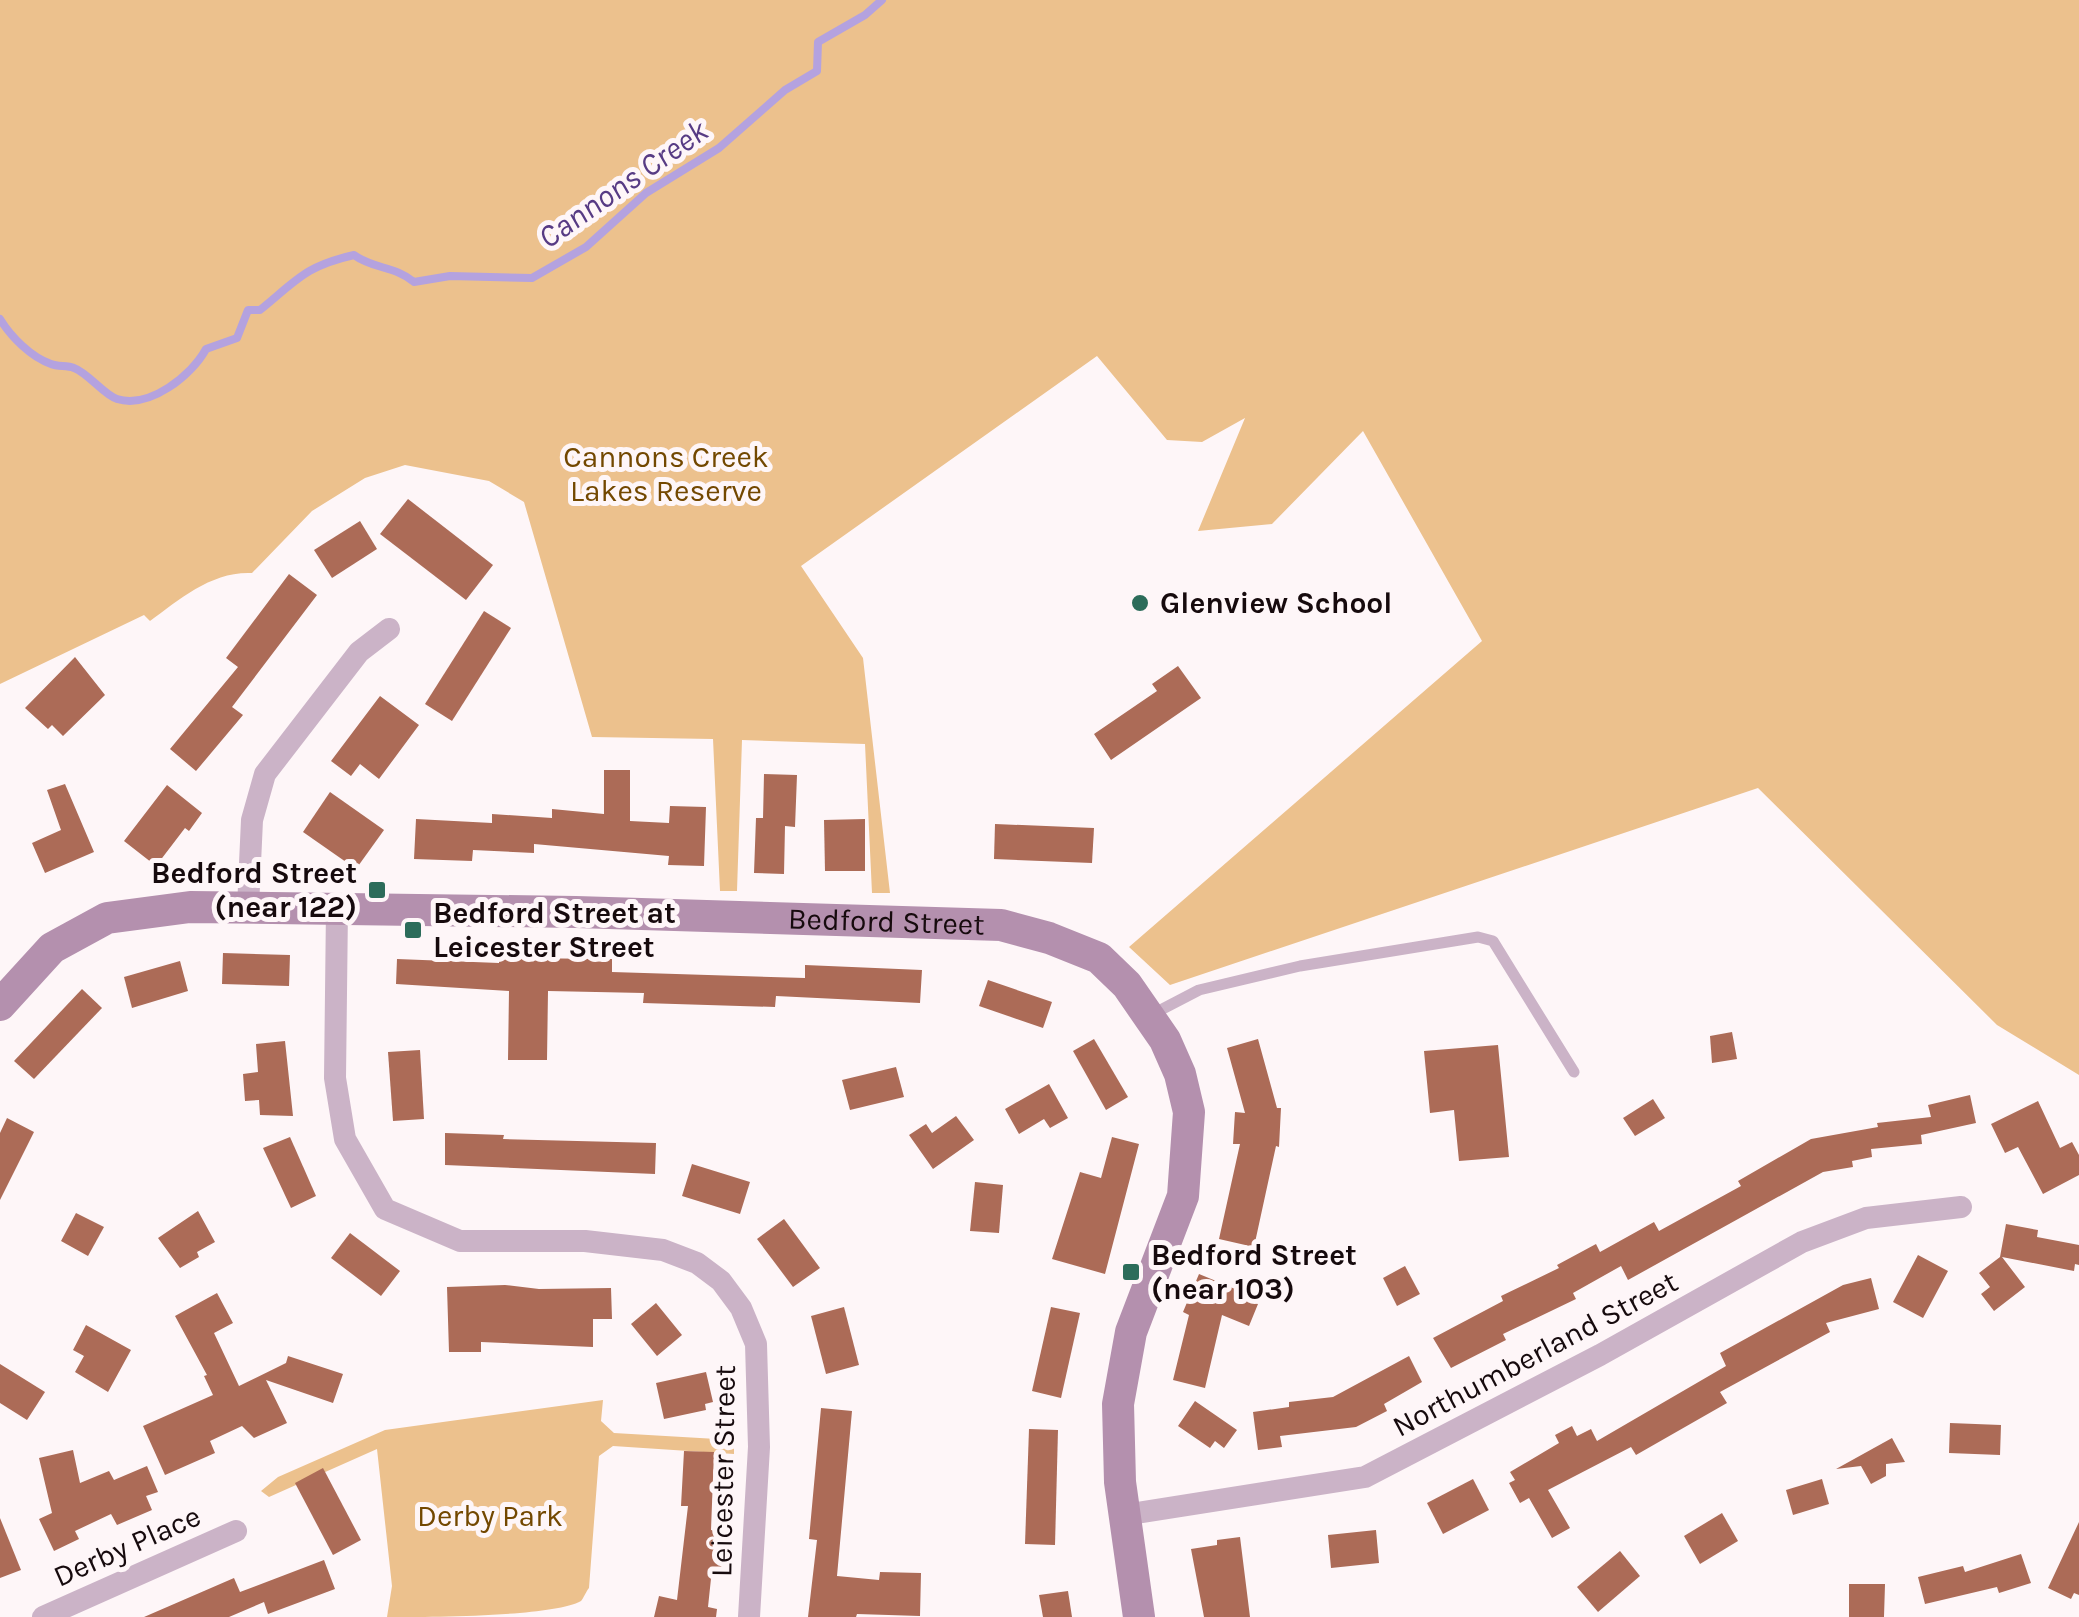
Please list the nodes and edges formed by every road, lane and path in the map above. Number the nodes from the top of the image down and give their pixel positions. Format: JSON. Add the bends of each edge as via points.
{"nodes":[{"id":1,"x":389,"y":628,"type":"dead end"},
{"id":2,"x":248,"y":907,"type":"junction"},
{"id":3,"x":336,"y":908,"type":"junction"},
{"id":4,"x":0,"y":1004,"type":"edge"},
{"id":5,"x":1150,"y":1016,"type":"junction"},
{"id":6,"x":1574,"y":1072,"type":"dead end"},
{"id":7,"x":1961,"y":1208,"type":"dead end"},
{"id":8,"x":1124,"y":1514,"type":"junction"},
{"id":9,"x":236,"y":1531,"type":"dead end"},
{"id":10,"x":42,"y":1617,"type":"edge"},
{"id":11,"x":748,"y":1617,"type":"edge"},
{"id":12,"x":1140,"y":1617,"type":"edge"}],
"edges":[{"from":1,"to":2,"type":"street","via":[[359,652],[265,774],[252,820]]},
{"from":2,"to":3,"type":"street","name":"Bedford Street"},
{"from":2,"to":4,"type":"street","name":"Bedford Street","via":[[108,918],[52,948]]},
{"from":3,"to":5,"type":"street","name":"Bedford Street","via":[[1001,924],[1099,958]]},
{"from":3,"to":11,"type":"street","name":"Leicester Street","via":[[335,1078],[345,1139],[386,1209],[460,1241],[585,1241],[663,1250],[697,1263],[741,1308],[756,1344],[759,1450]]},
{"from":5,"to":6,"type":"lane","via":[[1199,990],[1269,973],[1478,937],[1493,941]]},
{"from":5,"to":8,"type":"street","name":"Bedford Street","via":[[1180,1074],[1188,1112],[1183,1196],[1130,1332],[1120,1384]]},
{"from":7,"to":8,"type":"street","name":"Northumberland Street","via":[[1866,1218],[1802,1242],[1365,1477]]},
{"from":8,"to":12,"type":"street","name":"Bedford Street"},
{"from":9,"to":10,"type":"street","name":"Derby Place"}]}
